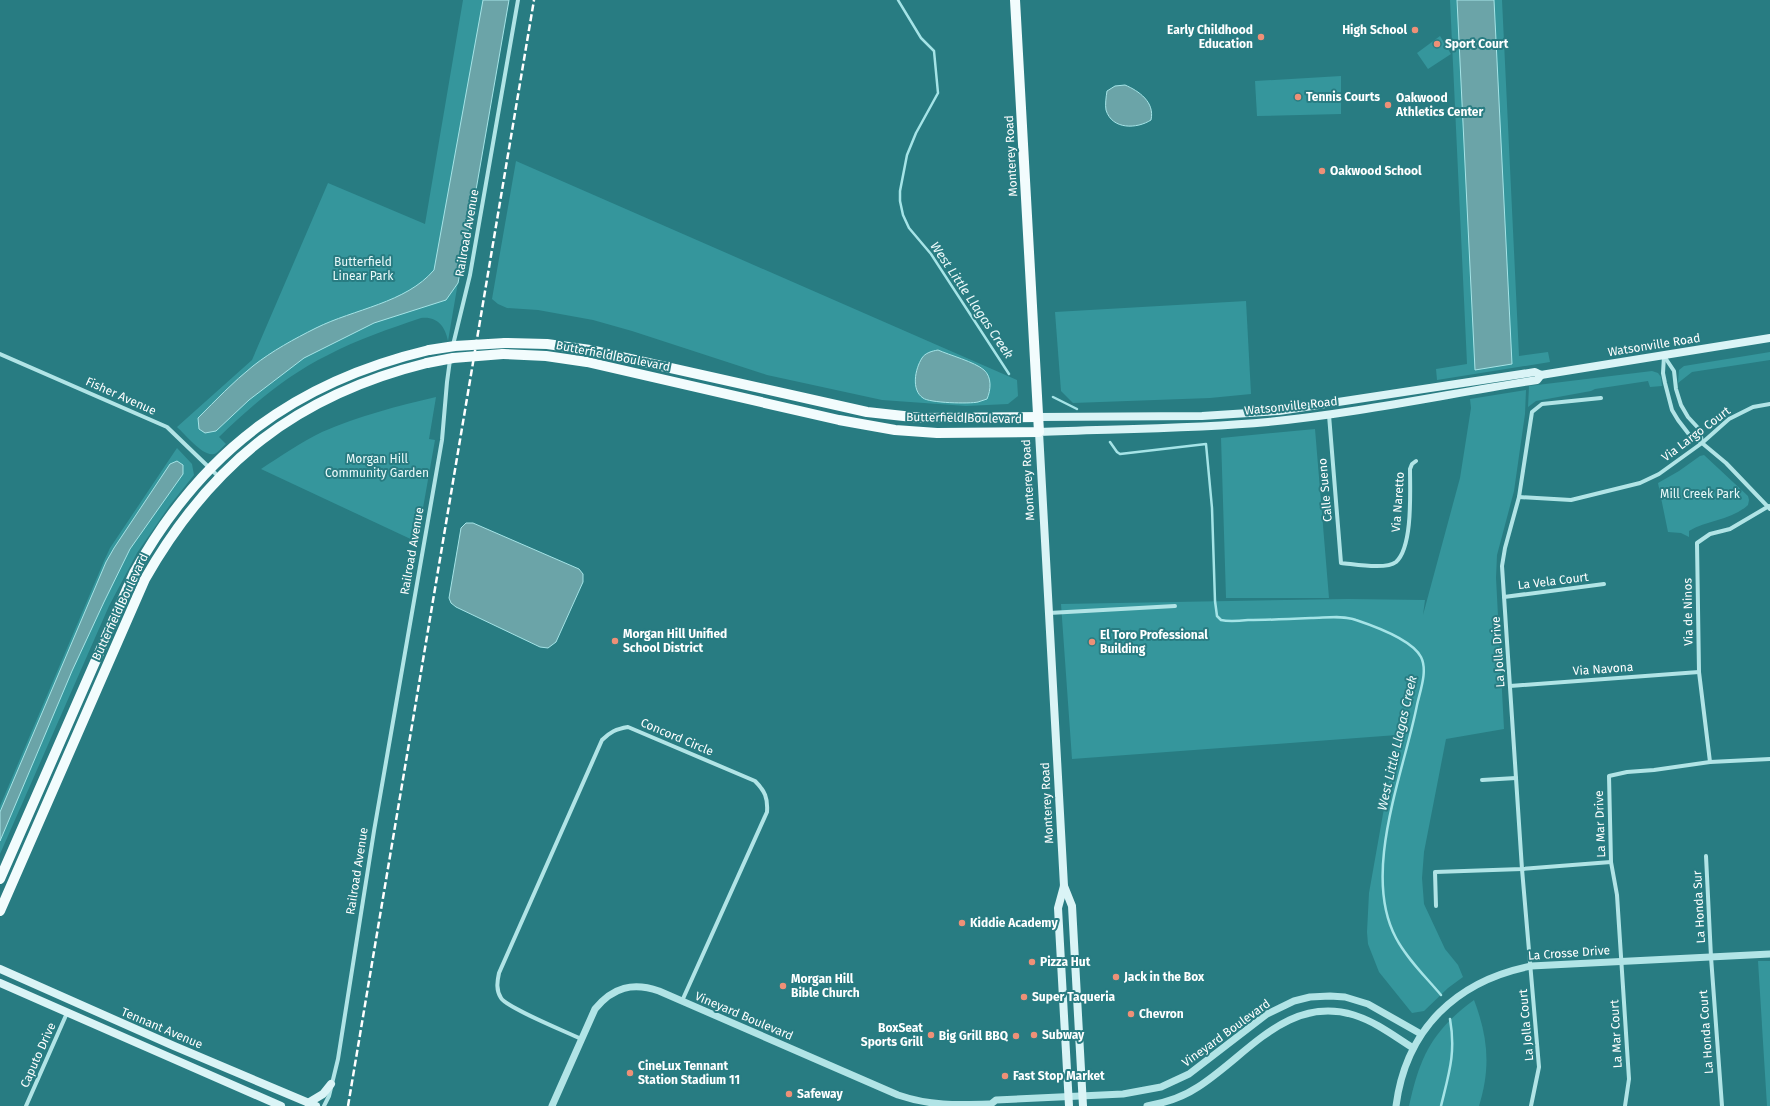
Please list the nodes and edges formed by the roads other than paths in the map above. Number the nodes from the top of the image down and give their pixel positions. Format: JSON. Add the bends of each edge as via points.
{"nodes":[{"id":1,"x":518,"y":0,"type":"edge"},
{"id":2,"x":1015,"y":0,"type":"edge"},
{"id":3,"x":1770,"y":338,"type":"edge"},
{"id":4,"x":0,"y":354,"type":"edge"},
{"id":5,"x":1664,"y":356,"type":"junction"},
{"id":6,"x":1479,"y":385,"type":"junction"},
{"id":7,"x":1601,"y":398,"type":"dead end"},
{"id":8,"x":1770,"y":404,"type":"edge"},
{"id":9,"x":1328,"y":415,"type":"junction"},
{"id":10,"x":1038,"y":417,"type":"junction"},
{"id":11,"x":1038,"y":432,"type":"junction"},
{"id":12,"x":1702,"y":443,"type":"junction"},
{"id":13,"x":1416,"y":461,"type":"dead end"},
{"id":14,"x":210,"y":468,"type":"junction"},
{"id":15,"x":220,"y":477,"type":"junction"},
{"id":16,"x":1519,"y":497,"type":"junction"},
{"id":17,"x":1769,"y":508,"type":"edge"},
{"id":18,"x":1341,"y":563,"type":"joint"},
{"id":19,"x":1604,"y":584,"type":"dead end"},
{"id":20,"x":1504,"y":597,"type":"junction"},
{"id":21,"x":1175,"y":606,"type":"dead end"},
{"id":22,"x":1049,"y":613,"type":"junction"},
{"id":23,"x":1699,"y":672,"type":"junction"},
{"id":24,"x":1510,"y":686,"type":"junction"},
{"id":25,"x":1770,"y":759,"type":"edge"},
{"id":26,"x":1710,"y":762,"type":"junction"},
{"id":27,"x":1516,"y":778,"type":"junction"},
{"id":28,"x":1482,"y":780,"type":"dead end"},
{"id":29,"x":1706,"y":856,"type":"dead end"},
{"id":30,"x":1611,"y":862,"type":"junction"},
{"id":31,"x":1522,"y":869,"type":"junction"},
{"id":32,"x":0,"y":878,"type":"edge"},
{"id":33,"x":1064,"y":886,"type":"junction"},
{"id":34,"x":1436,"y":906,"type":"dead end"},
{"id":35,"x":0,"y":911,"type":"edge"},
{"id":36,"x":1770,"y":954,"type":"edge"},
{"id":37,"x":1711,"y":957,"type":"junction"},
{"id":38,"x":1622,"y":961,"type":"junction"},
{"id":39,"x":1531,"y":966,"type":"junction"},
{"id":40,"x":0,"y":969,"type":"edge"},
{"id":41,"x":0,"y":983,"type":"edge"},
{"id":42,"x":682,"y":1001,"type":"junction"},
{"id":43,"x":67,"y":1013,"type":"junction"},
{"id":44,"x":1421,"y":1034,"type":"junction"},
{"id":45,"x":581,"y":1039,"type":"junction"},
{"id":46,"x":1413,"y":1048,"type":"junction"},
{"id":47,"x":199,"y":1057,"type":"junction"},
{"id":48,"x":194,"y":1068,"type":"junction"},
{"id":49,"x":331,"y":1084,"type":"junction"},
{"id":50,"x":1082,"y":1096,"type":"junction"},
{"id":51,"x":1068,"y":1097,"type":"junction"},
{"id":52,"x":312,"y":1104,"type":"edge"},
{"id":53,"x":991,"y":1105,"type":"edge"},
{"id":54,"x":26,"y":1106,"type":"edge"},
{"id":55,"x":281,"y":1106,"type":"edge"},
{"id":56,"x":324,"y":1106,"type":"edge"},
{"id":57,"x":552,"y":1106,"type":"edge"},
{"id":58,"x":1069,"y":1106,"type":"edge"},
{"id":59,"x":1083,"y":1106,"type":"edge"},
{"id":60,"x":1147,"y":1106,"type":"edge"},
{"id":61,"x":1396,"y":1106,"type":"edge"},
{"id":62,"x":1531,"y":1106,"type":"edge"},
{"id":63,"x":1626,"y":1106,"type":"edge"},
{"id":64,"x":1722,"y":1106,"type":"edge"}],
"edges":[{"from":1,"to":49,"type":"street","name":"Railroad Avenue","via":[[470,275],[454,338],[442,440],[374,831],[338,1059]]},
{"from":2,"to":10,"type":"main road","name":"Monterey Road"},
{"from":3,"to":5,"type":"main road","name":"Watsonville Road"},
{"from":4,"to":14,"type":"street","name":"Fisher Avenue","via":[[167,427]]},
{"from":5,"to":6,"type":"main road","name":"Watsonville Road","via":[[1541,375],[1537,380],[1516,379]]},
{"from":5,"to":12,"type":"street","via":[[1674,371],[1681,405],[1700,430]]},
{"from":5,"to":12,"type":"street","via":[[1663,373],[1672,410],[1691,437]]},
{"from":6,"to":9,"type":"main road","name":"Watsonville Road"},
{"from":6,"to":10,"type":"main road","name":"Watsonville Road","via":[[1249,414]]},
{"from":7,"to":16,"type":"street","name":"La Jolla Drive","via":[[1542,404],[1532,412]]},
{"from":8,"to":12,"type":"street","name":"Via Largo Court","via":[[1753,407],[1729,419]]},
{"from":9,"to":11,"type":"main road","name":"Watsonville Road","via":[[1221,426]]},
{"from":9,"to":18,"type":"street","name":"Calle Sueno"},
{"from":10,"to":11,"type":"main road","name":"Monterey Road"},
{"from":10,"to":14,"type":"main road","name":"Butterfield Boulevard","bridge":true,"via":[[922,418],[867,412],[590,350],[547,344],[471,345],[429,350],[371,366],[318,389],[266,421]]},
{"from":11,"to":15,"type":"main road","name":"Butterfield Boulevard","bridge":true,"via":[[937,433],[895,430],[839,420],[587,362],[546,356],[503,354],[453,358],[374,378],[322,401],[275,430],[245,453]]},
{"from":11,"to":22,"type":"main road","name":"Monterey Road"},
{"from":12,"to":16,"type":"street","name":"Via Largo Court","via":[[1659,474],[1640,483],[1571,500]]},
{"from":12,"to":17,"type":"street","via":[[1726,463]]},
{"from":13,"to":18,"type":"street","name":"Via Naretto","via":[[1410,469],[1409,527],[1402,552],[1396,562],[1383,566]]},
{"from":14,"to":15,"type":"street","name":"Fisher Avenue"},
{"from":14,"to":32,"type":"main road","name":"Butterfield Boulevard","via":[[164,524],[134,573]]},
{"from":15,"to":35,"type":"main road","name":"Butterfield Boulevard","via":[[175,531],[145,579]]},
{"from":16,"to":20,"type":"street","name":"La Jolla Drive","via":[[1502,566]]},
{"from":17,"to":23,"type":"street","name":"Via de Ninos","via":[[1730,529],[1710,534],[1697,543]]},
{"from":19,"to":20,"type":"street","name":"La Vela Court"},
{"from":20,"to":24,"type":"street","name":"La Jolla Drive"},
{"from":21,"to":22,"type":"street"},
{"from":22,"to":33,"type":"main road","name":"Monterey Road"},
{"from":23,"to":24,"type":"street","name":"Via Navona"},
{"from":23,"to":26,"type":"street","name":"Via de Ninos"},
{"from":24,"to":27,"type":"street","name":"La Jolla Drive"},
{"from":25,"to":26,"type":"street","name":"La Mar Drive"},
{"from":26,"to":30,"type":"street","name":"La Mar Drive","via":[[1609,776]]},
{"from":27,"to":28,"type":"street"},
{"from":27,"to":31,"type":"street","name":"La Jolla Drive"},
{"from":29,"to":37,"type":"street","name":"La Honda Sur"},
{"from":30,"to":31,"type":"street"},
{"from":30,"to":38,"type":"street","name":"La Mar Drive","via":[[1617,895]]},
{"from":31,"to":34,"type":"street","via":[[1435,872]]},
{"from":31,"to":39,"type":"street","name":"La Jolla Drive"},
{"from":33,"to":50,"type":"main road","name":"Monterey Road","via":[[1072,906]]},
{"from":33,"to":51,"type":"main road","name":"Monterey Road","via":[[1058,908]]},
{"from":36,"to":37,"type":"street","name":"La Crosse Drive"},
{"from":37,"to":38,"type":"street","name":"La Crosse Drive"},
{"from":37,"to":64,"type":"street","name":"La Honda Court"},
{"from":38,"to":39,"type":"street","name":"La Crosse Drive"},
{"from":38,"to":63,"type":"street","name":"La Mar Court","via":[[1629,1079]]},
{"from":39,"to":44,"type":"street","name":"La Crosse Drive","via":[[1504,972],[1467,989],[1453,999]]},
{"from":39,"to":62,"type":"street","name":"La Jolla Court","via":[[1539,1067]]},
{"from":40,"to":47,"type":"main road","name":"Tennant Avenue"},
{"from":41,"to":43,"type":"main road","name":"Tennant Avenue"},
{"from":42,"to":45,"type":"street","name":"Vineyard Boulevard","via":[[648,987],[623,989],[606,997],[600,1003]]},
{"from":42,"to":45,"type":"street","name":"Concord Circle","via":[[767,812],[768,799],[763,788],[755,781],[628,727],[617,728],[602,740],[498,973],[497,986],[501,998],[510,1007]]},
{"from":42,"to":53,"type":"street","name":"Vineyard Boulevard","via":[[910,1099],[944,1106]]},
{"from":43,"to":48,"type":"main road","name":"Tennant Avenue"},
{"from":43,"to":54,"type":"street","name":"Caputo Drive"},
{"from":44,"to":46,"type":"street","name":"La Crosse Drive"},
{"from":44,"to":50,"type":"street","name":"Vineyard Boulevard","via":[[1368,1004],[1345,997],[1310,998],[1294,1001],[1267,1014],[1199,1068],[1169,1084],[1146,1091]]},
{"from":45,"to":57,"type":"street","name":"Vineyard Boulevard"},
{"from":46,"to":60,"type":"street","name":"Vineyard Boulevard","via":[[1381,1027],[1353,1015],[1313,1012],[1279,1024],[1197,1088],[1171,1100]]},
{"from":46,"to":61,"type":"street","name":"La Crosse Drive","via":[[1402,1077]]},
{"from":47,"to":48,"type":"main road"},
{"from":47,"to":52,"type":"main road","name":"Tennant Avenue"},
{"from":48,"to":55,"type":"main road","name":"Tennant Avenue"},
{"from":49,"to":52,"type":"main road"},
{"from":49,"to":56,"type":"street","name":"Railroad Avenue"},
{"from":50,"to":51,"type":"street","name":"Vineyard Boulevard"},
{"from":50,"to":59,"type":"main road","name":"Monterey Road"},
{"from":51,"to":53,"type":"street","name":"Vineyard Boulevard","via":[[996,1100]]},
{"from":51,"to":58,"type":"main road","name":"Monterey Road"}]}
